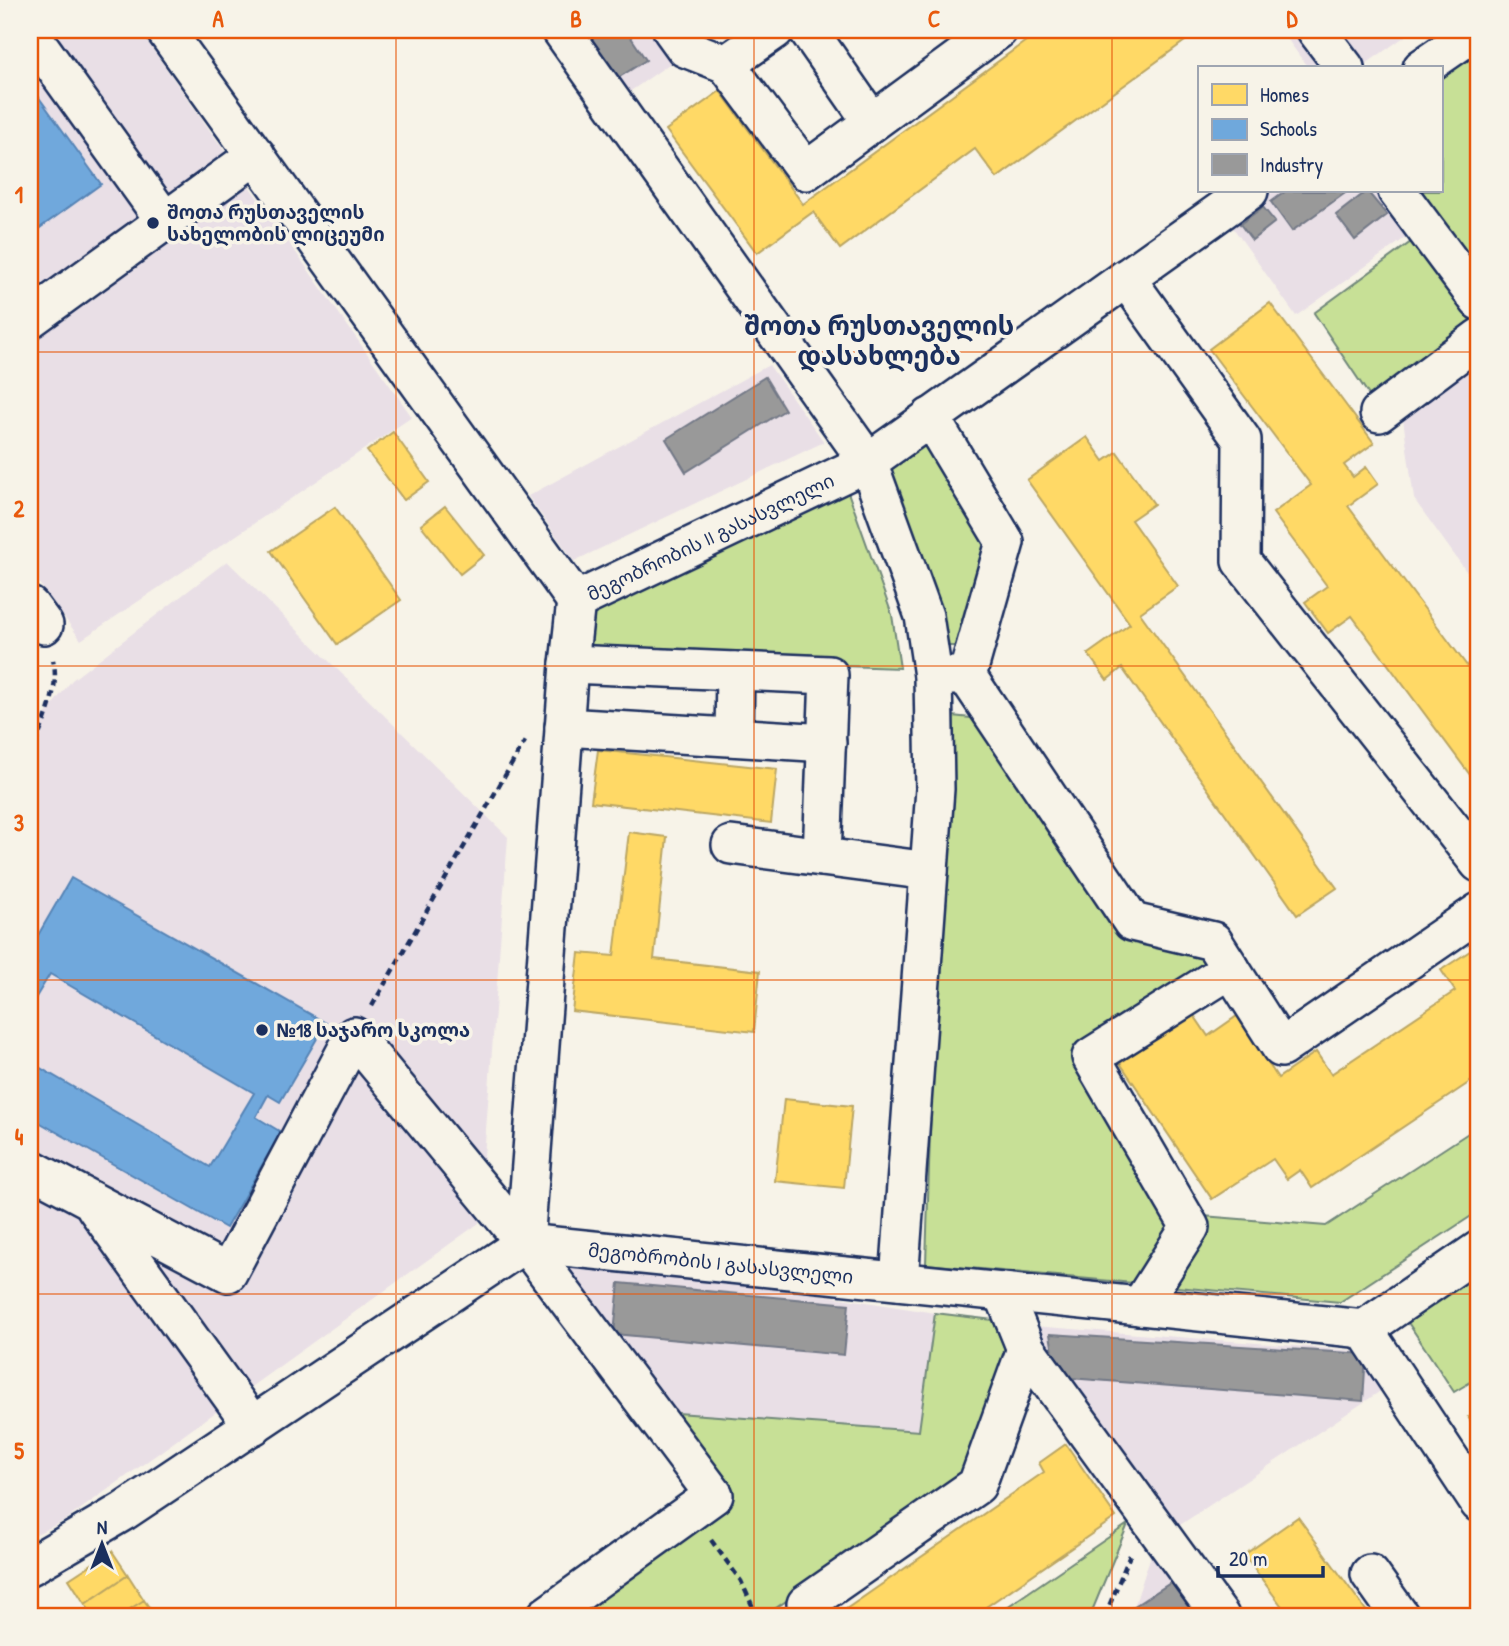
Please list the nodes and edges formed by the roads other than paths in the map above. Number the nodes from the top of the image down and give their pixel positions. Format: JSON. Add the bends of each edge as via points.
{"nodes":[{"id":1,"x":165,"y":30,"type":"edge"},
{"id":2,"x":561,"y":30,"type":"edge"},
{"id":3,"x":672,"y":30,"type":"edge"},
{"id":4,"x":775,"y":30,"type":"edge"},
{"id":5,"x":808,"y":30,"type":"edge"},
{"id":6,"x":998,"y":30,"type":"edge"},
{"id":7,"x":1315,"y":30,"type":"edge"},
{"id":8,"x":1477,"y":30,"type":"edge"},
{"id":9,"x":30,"y":33,"type":"edge"},
{"id":10,"x":726,"y":64,"type":"junction"},
{"id":11,"x":1343,"y":66,"type":"edge"},
{"id":12,"x":1425,"y":66,"type":"edge"},
{"id":13,"x":872,"y":122,"type":"junction"},
{"id":14,"x":256,"y":155,"type":"junction"},
{"id":15,"x":1248,"y":192,"type":"edge"},
{"id":16,"x":1398,"y":192,"type":"edge"},
{"id":17,"x":166,"y":220,"type":"junction"},
{"id":18,"x":1126,"y":278,"type":"junction"},
{"id":19,"x":1479,"y":301,"type":"edge"},
{"id":20,"x":30,"y":319,"type":"edge"},
{"id":21,"x":1479,"y":338,"type":"edge"},
{"id":22,"x":1379,"y":413,"type":"dead end"},
{"id":23,"x":930,"y":418,"type":"junction"},
{"id":24,"x":868,"y":462,"type":"junction"},
{"id":25,"x":576,"y":601,"type":"junction"},
{"id":26,"x":569,"y":664,"type":"junction"},
{"id":27,"x":736,"y":671,"type":"junction"},
{"id":28,"x":950,"y":676,"type":"junction"},
{"id":29,"x":564,"y":727,"type":"junction"},
{"id":30,"x":734,"y":737,"type":"junction"},
{"id":31,"x":827,"y":743,"type":"junction"},
{"id":32,"x":732,"y":845,"type":"dead end"},
{"id":33,"x":822,"y":857,"type":"junction"},
{"id":34,"x":1479,"y":863,"type":"edge"},
{"id":35,"x":929,"y":871,"type":"junction"},
{"id":36,"x":1479,"y":912,"type":"edge"},
{"id":37,"x":1231,"y":969,"type":"junction"},
{"id":38,"x":30,"y":1168,"type":"edge"},
{"id":39,"x":90,"y":1200,"type":"junction"},
{"id":40,"x":525,"y":1243,"type":"junction"},
{"id":41,"x":1479,"y":1250,"type":"edge"},
{"id":42,"x":899,"y":1281,"type":"junction"},
{"id":43,"x":1003,"y":1292,"type":"junction"},
{"id":44,"x":1140,"y":1306,"type":"junction"},
{"id":45,"x":1364,"y":1329,"type":"junction"},
{"id":46,"x":1026,"y":1349,"type":"junction"},
{"id":47,"x":253,"y":1426,"type":"junction"},
{"id":48,"x":1479,"y":1503,"type":"edge"},
{"id":49,"x":30,"y":1566,"type":"edge"},
{"id":50,"x":1370,"y":1574,"type":"dead end"},
{"id":51,"x":806,"y":1604,"type":"dead end"},
{"id":52,"x":557,"y":1612,"type":"edge"},
{"id":53,"x":1220,"y":1616,"type":"edge"},
{"id":54,"x":1400,"y":1616,"type":"edge"}],
"edges":[{"from":1,"to":14,"type":"street","name":"მეგობრობის II გასასვლელი"},
{"from":2,"to":24,"type":"street"},
{"from":3,"to":10,"type":"street","via":[[685,48]]},
{"from":4,"to":10,"type":"street"},
{"from":5,"to":13,"type":"street"},
{"from":6,"to":13,"type":"street"},
{"from":7,"to":11,"type":"street"},
{"from":8,"to":12,"type":"street"},
{"from":9,"to":17,"type":"street"},
{"from":10,"to":13,"type":"street","via":[[806,171]]},
{"from":14,"to":17,"type":"street"},
{"from":14,"to":25,"type":"street","name":"მეგობრობის II გასასვლელი"},
{"from":15,"to":18,"type":"street","name":"მეგობრობის II გასასვლელი"},
{"from":16,"to":19,"type":"street"},
{"from":17,"to":20,"type":"street"},
{"from":18,"to":23,"type":"street","name":"მეგობრობის II გასასვლელი"},
{"from":18,"to":34,"type":"street","via":[[1242,440],[1241,561]]},
{"from":21,"to":22,"type":"street"},
{"from":23,"to":24,"type":"street","name":"მეგობრობის II გასასვლელი"},
{"from":23,"to":28,"type":"street","via":[[1005,542]]},
{"from":24,"to":25,"type":"street","name":"მეგობრობის II გასასვლელი"},
{"from":24,"to":28,"type":"street","via":[[923,616]]},
{"from":25,"to":26,"type":"street"},
{"from":26,"to":27,"type":"street"},
{"from":26,"to":29,"type":"street"},
{"from":27,"to":30,"type":"street"},
{"from":27,"to":31,"type":"street","via":[[830,675]]},
{"from":28,"to":35,"type":"street"},
{"from":28,"to":37,"type":"street","via":[[1132,922],[1213,941]]},
{"from":29,"to":30,"type":"street"},
{"from":29,"to":40,"type":"street"},
{"from":30,"to":31,"type":"street"},
{"from":31,"to":33,"type":"street"},
{"from":32,"to":33,"type":"street"},
{"from":33,"to":35,"type":"street"},
{"from":35,"to":42,"type":"street"},
{"from":36,"to":37,"type":"street","via":[[1281,1048]]},
{"from":37,"to":44,"type":"street","via":[[1091,1057],[1190,1227]]},
{"from":38,"to":39,"type":"street"},
{"from":39,"to":40,"type":"street","via":[[228,1273],[354,1036]]},
{"from":39,"to":47,"type":"street"},
{"from":40,"to":42,"type":"street","name":"მეგობრობის I გასასვლელი"},
{"from":40,"to":47,"type":"street"},
{"from":40,"to":52,"type":"street","via":[[714,1495]]},
{"from":41,"to":45,"type":"street"},
{"from":42,"to":43,"type":"street","name":"მეგობრობის I გასასვლელი"},
{"from":43,"to":44,"type":"street","name":"მეგობრობის I გასასვლელი"},
{"from":43,"to":46,"type":"street"},
{"from":44,"to":45,"type":"street","name":"მეგობრობის I გასასვლელი"},
{"from":45,"to":48,"type":"street"},
{"from":46,"to":51,"type":"street","via":[[976,1485]]},
{"from":46,"to":53,"type":"street"},
{"from":47,"to":49,"type":"street"},
{"from":50,"to":54,"type":"street"}]}
